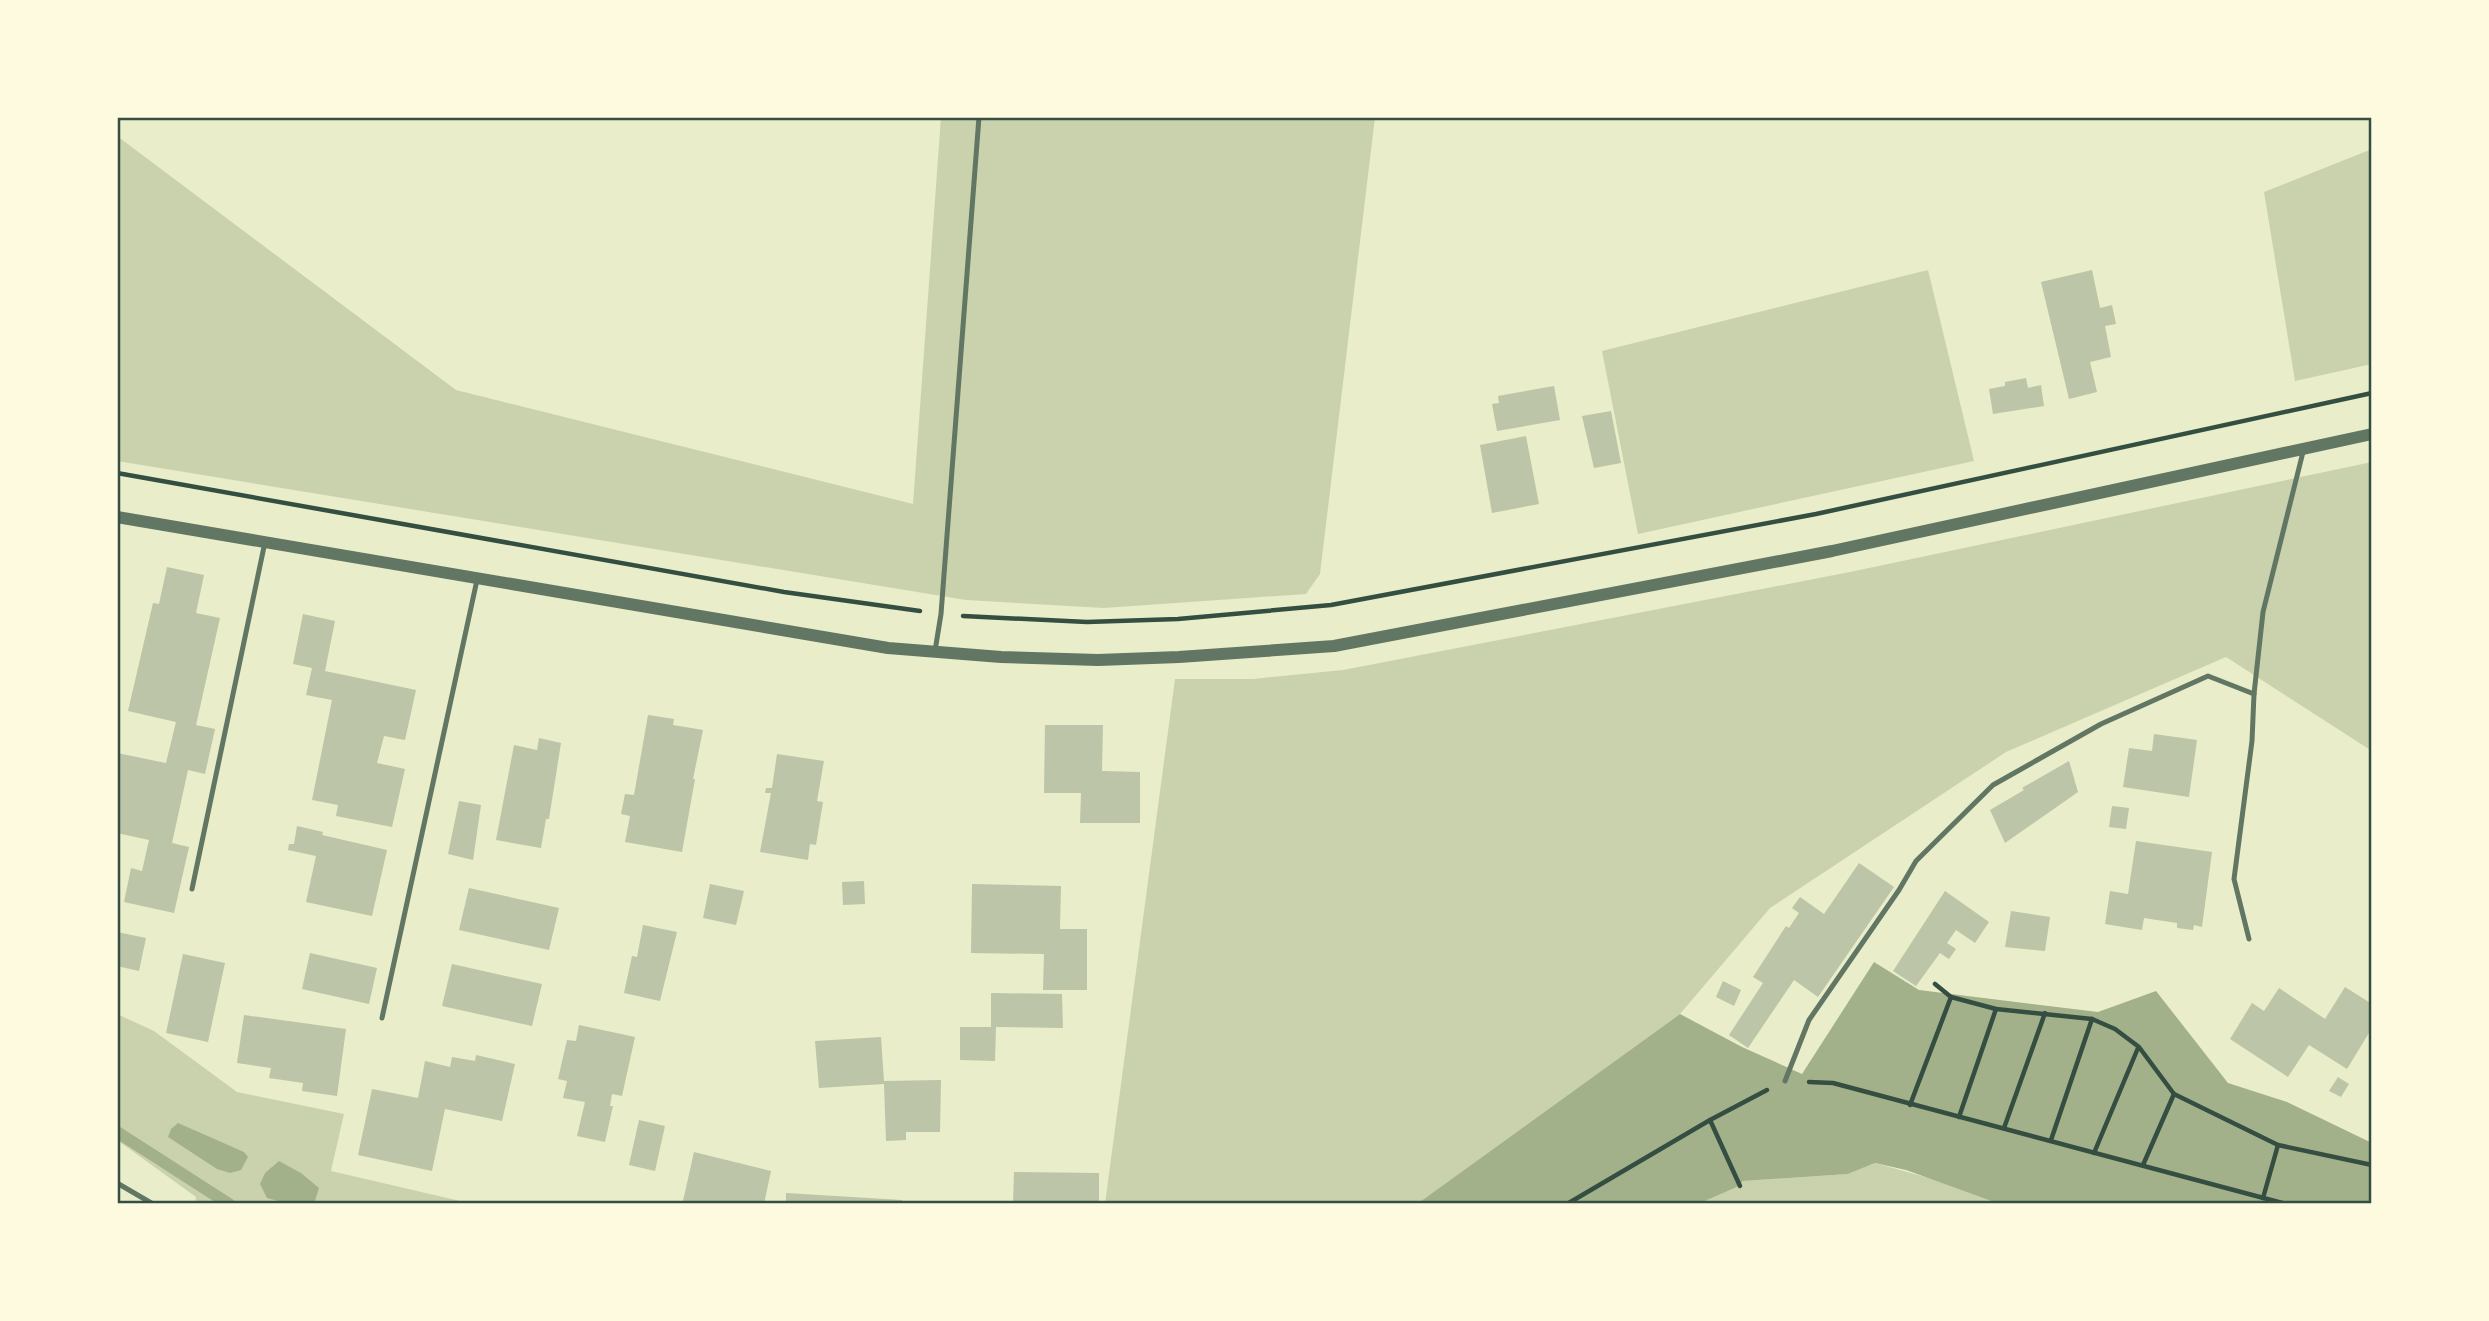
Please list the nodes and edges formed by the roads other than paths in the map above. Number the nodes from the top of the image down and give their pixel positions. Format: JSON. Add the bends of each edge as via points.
{"nodes":[{"id":1,"x":979,"y":117,"type":"edge"},
{"id":2,"x":2372,"y":434,"type":"edge"},
{"id":3,"x":2304,"y":449,"type":"junction"},
{"id":4,"x":117,"y":517,"type":"edge"},
{"id":5,"x":265,"y":541,"type":"junction"},
{"id":6,"x":477,"y":579,"type":"junction"},
{"id":7,"x":934,"y":653,"type":"junction"},
{"id":8,"x":2254,"y":694,"type":"junction"},
{"id":9,"x":192,"y":889,"type":"dead end"},
{"id":10,"x":2249,"y":939,"type":"dead end"},
{"id":11,"x":382,"y":1018,"type":"dead end"},
{"id":12,"x":1785,"y":1081,"type":"road end"},
{"id":13,"x":117,"y":1182,"type":"edge"},
{"id":14,"x":153,"y":1204,"type":"edge"}],
"edges":[{"from":1,"to":7,"type":"lane","via":[[941,614]]},
{"from":2,"to":3,"type":"street"},
{"from":3,"to":7,"type":"street","via":[[1832,551],[1334,646],[1098,660]]},
{"from":3,"to":8,"type":"lane","via":[[2263,612]]},
{"from":4,"to":5,"type":"street"},
{"from":5,"to":6,"type":"street"},
{"from":5,"to":9,"type":"lane"},
{"from":6,"to":7,"type":"street"},
{"from":6,"to":11,"type":"lane"},
{"from":8,"to":10,"type":"lane","via":[[2234,879]]},
{"from":8,"to":12,"type":"lane","via":[[2208,676],[2101,723],[1993,785],[1916,861],[1809,1020]]},
{"from":13,"to":14,"type":"lane"}]}
